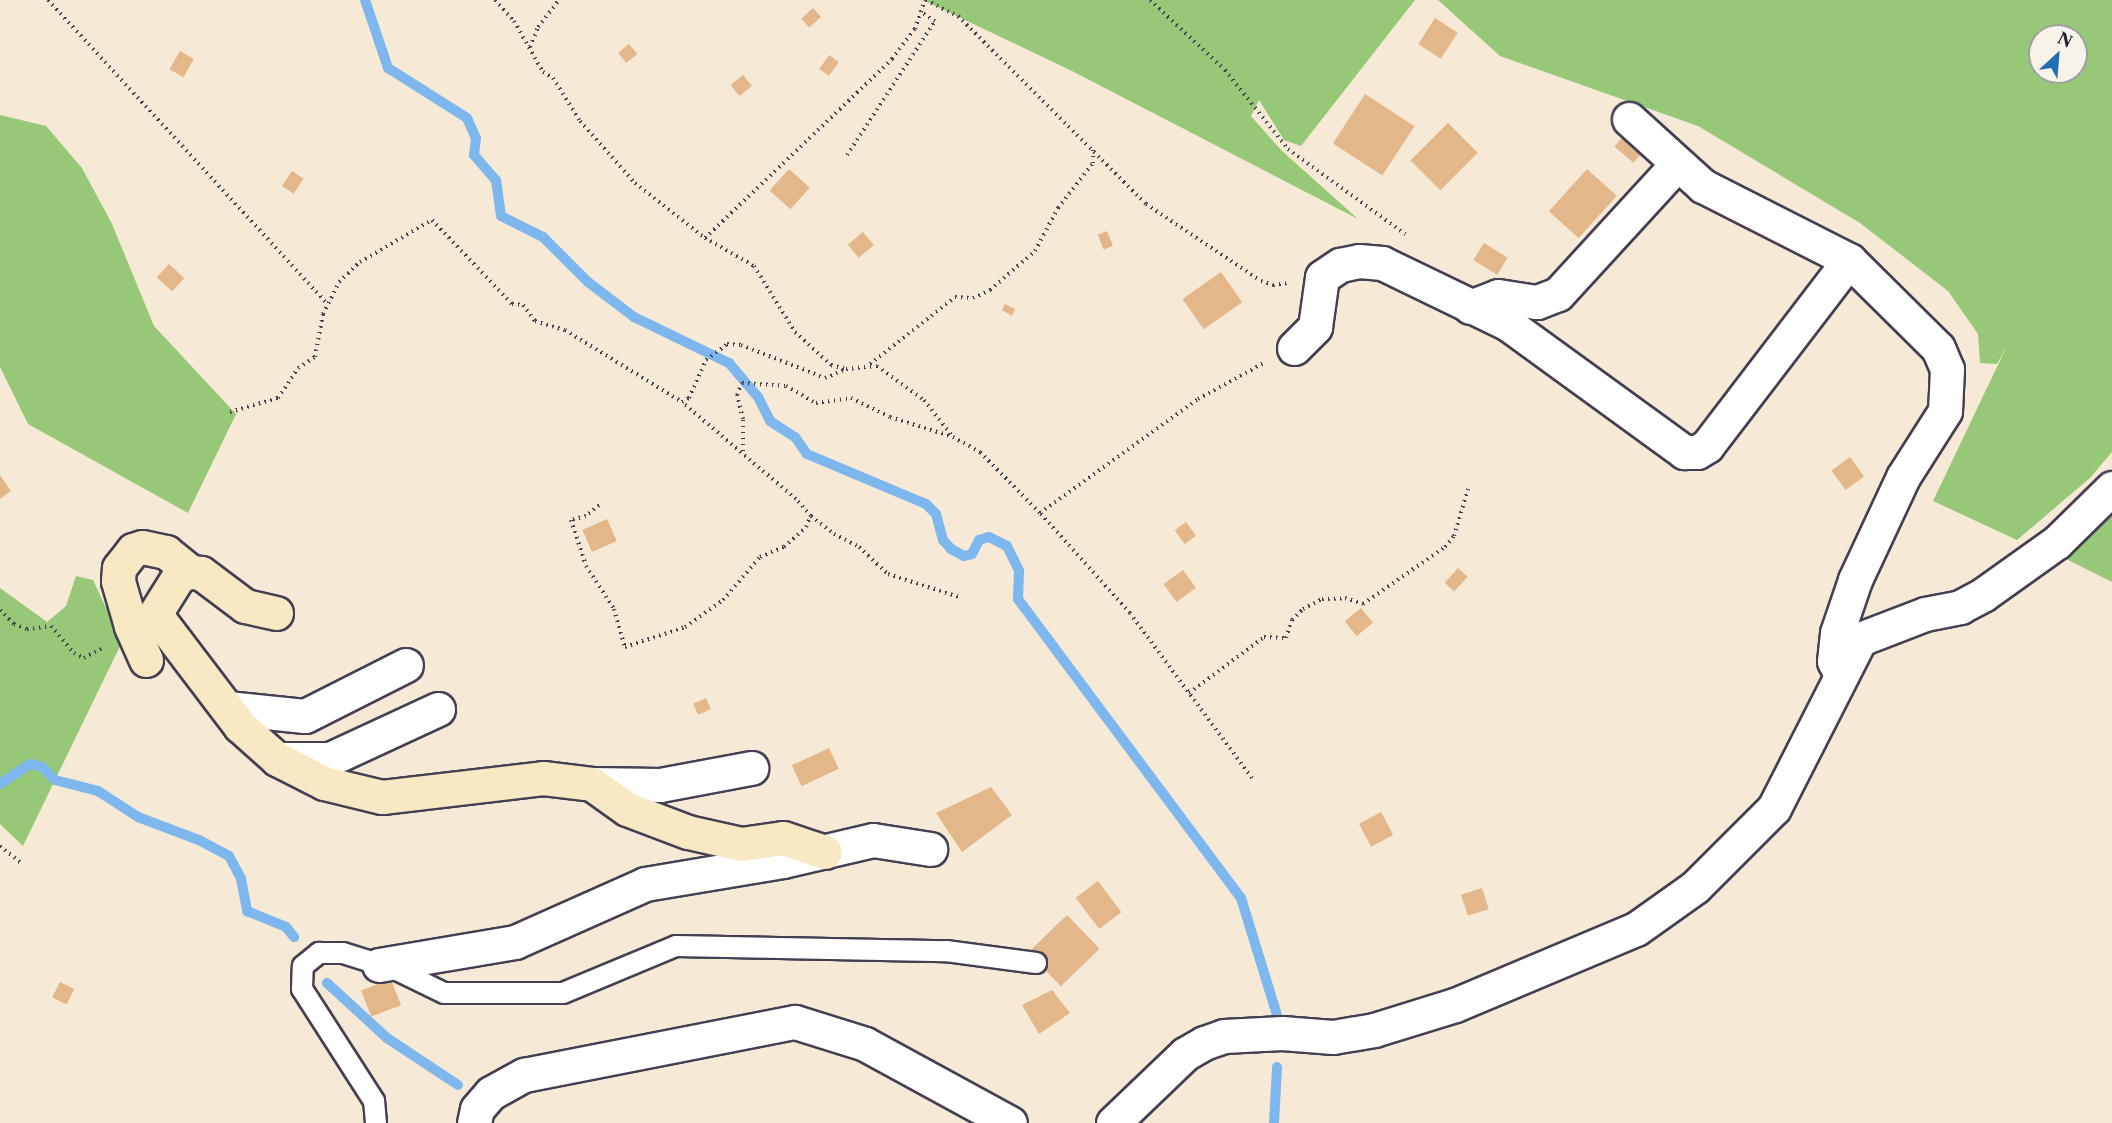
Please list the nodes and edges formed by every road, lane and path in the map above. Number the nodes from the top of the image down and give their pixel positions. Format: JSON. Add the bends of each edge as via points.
{"nodes":[{"id":1,"x":48,"y":0,"type":"edge"},
{"id":2,"x":495,"y":0,"type":"edge"},
{"id":3,"x":559,"y":0,"type":"edge"},
{"id":4,"x":926,"y":0,"type":"edge"},
{"id":5,"x":1150,"y":0,"type":"edge"},
{"id":6,"x":922,"y":13,"type":"junction"},
{"id":7,"x":530,"y":48,"type":"junction"},
{"id":8,"x":1629,"y":118,"type":"dead end"},
{"id":9,"x":1093,"y":147,"type":"junction"},
{"id":10,"x":847,"y":155,"type":"dead end"},
{"id":11,"x":1677,"y":164,"type":"junction"},
{"id":12,"x":705,"y":238,"type":"junction"},
{"id":13,"x":1410,"y":238,"type":"dead end"},
{"id":14,"x":1849,"y":260,"type":"junction"},
{"id":15,"x":1322,"y":277,"type":"junction"},
{"id":16,"x":328,"y":304,"type":"junction"},
{"id":17,"x":1470,"y":307,"type":"junction"},
{"id":18,"x":1294,"y":348,"type":"joint"},
{"id":19,"x":870,"y":364,"type":"junction"},
{"id":20,"x":846,"y":369,"type":"junction"},
{"id":21,"x":682,"y":402,"type":"junction"},
{"id":22,"x":230,"y":412,"type":"dead end"},
{"id":23,"x":953,"y":437,"type":"junction"},
{"id":24,"x":743,"y":452,"type":"junction"},
{"id":25,"x":2112,"y":488,"type":"edge"},
{"id":26,"x":1468,"y":489,"type":"dead end"},
{"id":27,"x":599,"y":505,"type":"dead end"},
{"id":28,"x":1040,"y":513,"type":"junction"},
{"id":29,"x":811,"y":516,"type":"junction"},
{"id":30,"x":191,"y":572,"type":"junction"},
{"id":31,"x":959,"y":597,"type":"dead end"},
{"id":32,"x":0,"y":610,"type":"edge"},
{"id":33,"x":276,"y":613,"type":"dead end"},
{"id":34,"x":131,"y":626,"type":"junction"},
{"id":35,"x":146,"y":660,"type":"dead end"},
{"id":36,"x":406,"y":666,"type":"dead end"},
{"id":37,"x":1840,"y":675,"type":"junction"},
{"id":38,"x":1189,"y":693,"type":"junction"},
{"id":39,"x":227,"y":708,"type":"junction"},
{"id":40,"x":438,"y":709,"type":"dead end"},
{"id":41,"x":277,"y":759,"type":"junction"},
{"id":42,"x":751,"y":768,"type":"dead end"},
{"id":43,"x":1252,"y":778,"type":"dead end"},
{"id":44,"x":592,"y":784,"type":"junction"},
{"id":45,"x":0,"y":846,"type":"edge"},
{"id":46,"x":930,"y":849,"type":"dead end"},
{"id":47,"x":825,"y":852,"type":"junction"},
{"id":48,"x":20,"y":862,"type":"dead end"},
{"id":49,"x":1036,"y":963,"type":"dead end"},
{"id":50,"x":379,"y":964,"type":"junction"},
{"id":51,"x":376,"y":1123,"type":"edge"},
{"id":52,"x":474,"y":1123,"type":"edge"},
{"id":53,"x":1010,"y":1123,"type":"edge"},
{"id":54,"x":1113,"y":1123,"type":"edge"}],
"edges":[{"from":1,"to":16,"type":"path"},
{"from":2,"to":7,"type":"path"},
{"from":3,"to":7,"type":"path","via":[[538,27]]},
{"from":4,"to":6,"type":"path"},
{"from":4,"to":9,"type":"path","via":[[958,16]]},
{"from":5,"to":13,"type":"path","via":[[1225,70],[1288,148]]},
{"from":6,"to":10,"type":"path","via":[[935,21]]},
{"from":6,"to":12,"type":"path","via":[[892,59]]},
{"from":7,"to":12,"type":"path","via":[[580,121],[635,183]]},
{"from":8,"to":11,"type":"street"},
{"from":9,"to":15,"type":"path","via":[[1146,204],[1261,281],[1274,285],[1310,275]]},
{"from":9,"to":19,"type":"path","via":[[1093,163],[1058,208],[1035,251],[990,290],[973,298],[955,297],[930,314]]},
{"from":11,"to":14,"type":"street","via":[[1703,186]]},
{"from":11,"to":17,"type":"street","via":[[1558,294],[1537,302],[1498,296]]},
{"from":12,"to":20,"type":"path","via":[[754,266],[795,332],[831,364]]},
{"from":14,"to":17,"type":"street","via":[[1707,446],[1697,452],[1684,452],[1508,324]]},
{"from":14,"to":37,"type":"street","via":[[1938,348],[1947,369],[1948,390],[1945,411],[1903,477],[1855,580],[1838,633],[1834,661]]},
{"from":15,"to":17,"type":"street","via":[[1340,265],[1359,261],[1382,263]]},
{"from":15,"to":18,"type":"street","via":[[1315,327]]},
{"from":16,"to":21,"type":"path","via":[[339,282],[360,262],[432,220],[512,304],[523,305],[536,321],[565,330]]},
{"from":16,"to":22,"type":"path","via":[[315,357],[298,368],[278,398]]},
{"from":18,"to":28,"type":"path","via":[[1198,399]]},
{"from":19,"to":20,"type":"path"},
{"from":19,"to":23,"type":"path","via":[[924,400]]},
{"from":20,"to":21,"type":"path","via":[[825,378],[741,345],[727,344],[706,360],[689,398]]},
{"from":21,"to":24,"type":"path"},
{"from":23,"to":24,"type":"path","via":[[890,417],[851,398],[816,403],[786,386],[742,383],[736,395],[743,419]]},
{"from":23,"to":28,"type":"path","via":[[980,452]]},
{"from":24,"to":29,"type":"path"},
{"from":25,"to":37,"type":"street","via":[[2056,542],[1984,594],[1960,607],[1899,622],[1860,639]]},
{"from":26,"to":38,"type":"path","via":[[1454,536],[1445,547],[1363,604],[1345,598],[1322,599],[1303,609],[1292,620],[1286,638],[1264,637]]},
{"from":27,"to":29,"type":"path","via":[[586,516],[571,519],[586,566],[614,609],[625,647],[669,634],[698,618],[723,600],[760,557],[797,539]]},
{"from":28,"to":38,"type":"path","via":[[1130,613]]},
{"from":29,"to":31,"type":"path","via":[[860,547],[888,574]]},
{"from":30,"to":33,"type":"street","via":[[201,573],[246,606]]},
{"from":30,"to":34,"type":"street","via":[[166,552],[141,547],[133,550],[119,568],[118,581]]},
{"from":30,"to":39,"type":"street","via":[[180,574],[155,614]]},
{"from":32,"to":34,"type":"path","via":[[14,624],[27,629],[51,626],[74,653],[84,658],[97,653]]},
{"from":34,"to":35,"type":"street"},
{"from":36,"to":39,"type":"street","via":[[305,716]]},
{"from":37,"to":54,"type":"street","via":[[1774,807],[1695,887],[1636,928],[1455,1005],[1374,1030],[1333,1037],[1282,1033],[1224,1036],[1204,1042],[1185,1054]]},
{"from":38,"to":43,"type":"path"},
{"from":39,"to":41,"type":"street","via":[[240,726]]},
{"from":40,"to":41,"type":"street","via":[[330,759]]},
{"from":41,"to":44,"type":"street","via":[[324,783],[382,797],[543,778]]},
{"from":42,"to":44,"type":"street","via":[[660,785]]},
{"from":44,"to":47,"type":"street","via":[[627,809],[688,832],[741,844],[783,838]]},
{"from":45,"to":48,"type":"path"},
{"from":46,"to":47,"type":"street","via":[[873,840]]},
{"from":47,"to":50,"type":"street","via":[[645,884],[515,942]]},
{"from":49,"to":50,"type":"lane","via":[[946,951],[676,945],[563,993],[444,993]]},
{"from":50,"to":51,"type":"lane","via":[[344,953],[319,953],[303,966],[302,989],[374,1101]]},
{"from":52,"to":53,"type":"street","via":[[477,1109],[491,1093],[524,1075],[795,1022],[866,1044]]}]}
